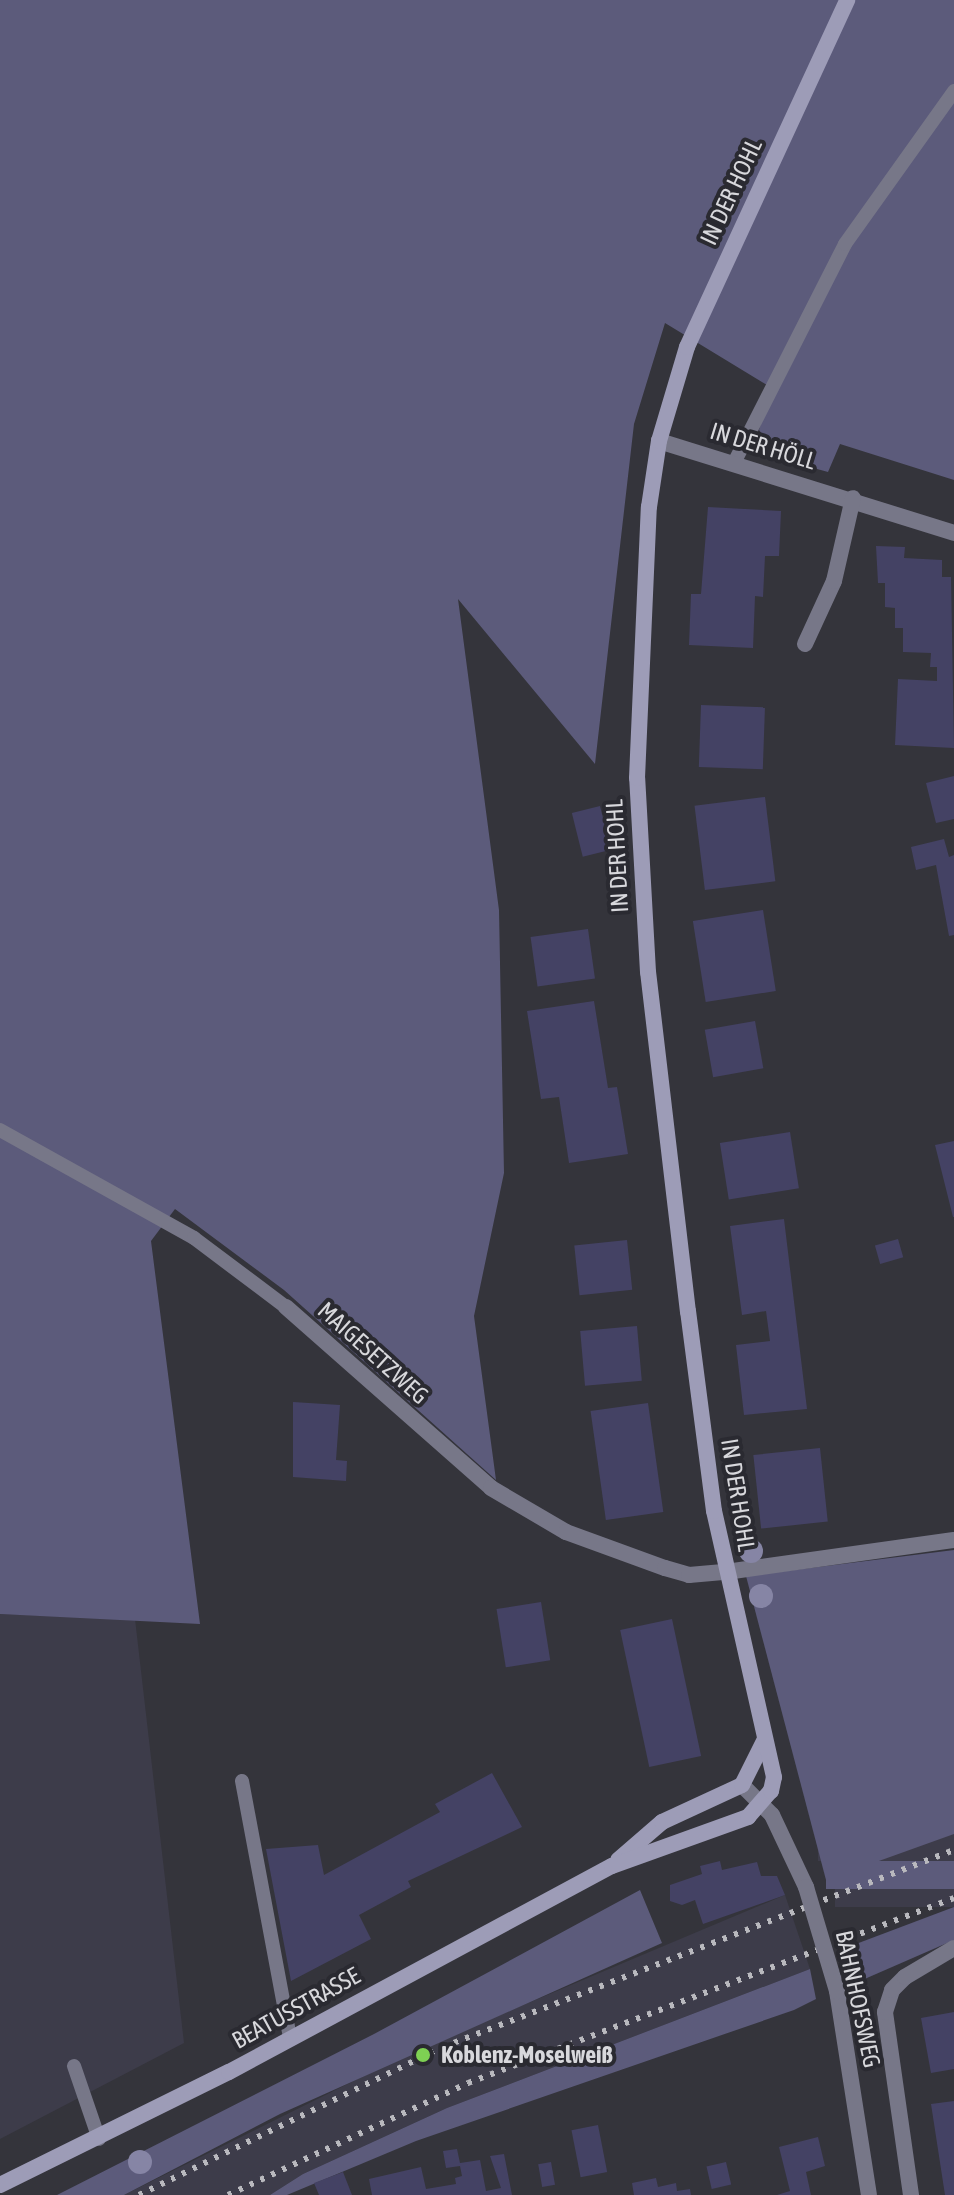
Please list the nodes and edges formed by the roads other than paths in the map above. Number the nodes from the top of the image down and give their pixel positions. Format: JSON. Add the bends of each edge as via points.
{"nodes":[{"id":1,"x":847,"y":0,"type":"edge"},
{"id":2,"x":954,"y":91,"type":"edge"},
{"id":3,"x":659,"y":441,"type":"junction"},
{"id":4,"x":735,"y":461,"type":"junction"},
{"id":5,"x":853,"y":498,"type":"junction"},
{"id":6,"x":954,"y":533,"type":"edge"},
{"id":7,"x":805,"y":644,"type":"dead end"},
{"id":8,"x":0,"y":1130,"type":"edge"},
{"id":9,"x":286,"y":1307,"type":"joint"},
{"id":10,"x":954,"y":1540,"type":"edge"},
{"id":11,"x":726,"y":1572,"type":"junction"},
{"id":12,"x":765,"y":1740,"type":"junction"},
{"id":13,"x":242,"y":1781,"type":"dead end"},
{"id":14,"x":742,"y":1785,"type":"junction"},
{"id":15,"x":763,"y":1804,"type":"junction"},
{"id":16,"x":612,"y":1866,"type":"junction"},
{"id":17,"x":954,"y":1948,"type":"edge"},
{"id":18,"x":290,"y":2038,"type":"junction"},
{"id":19,"x":74,"y":2066,"type":"dead end"},
{"id":20,"x":99,"y":2139,"type":"junction"},
{"id":21,"x":0,"y":2185,"type":"edge"},
{"id":22,"x":869,"y":2195,"type":"edge"},
{"id":23,"x":911,"y":2195,"type":"edge"}],
"edges":[{"from":1,"to":3,"type":"street","name":"IN DER HOHL","via":[[687,347]]},
{"from":2,"to":4,"type":"lane","via":[[845,244]]},
{"from":3,"to":4,"type":"street","name":"IN DER HÖLL"},
{"from":3,"to":11,"type":"street","name":"IN DER HOHL","via":[[649,507],[637,778],[648,972],[692,1342]]},
{"from":4,"to":5,"type":"street","name":"IN DER HÖLL"},
{"from":5,"to":6,"type":"street","name":"IN DER HÖLL"},
{"from":5,"to":7,"type":"street","via":[[834,581]]},
{"from":8,"to":9,"type":"lane","name":"MAIGESETZWEG","via":[[194,1238]]},
{"from":9,"to":11,"type":"street","name":"MAIGESETZWEG","via":[[491,1488],[541,1519],[689,1575]]},
{"from":10,"to":11,"type":"street","name":"MAIGESETZWEG"},
{"from":11,"to":12,"type":"street","name":"IN DER HOHL"},
{"from":12,"to":14,"type":"street"},
{"from":12,"to":15,"type":"street","name":"IN DER HOHL","via":[[774,1777]]},
{"from":13,"to":18,"type":"lane"},
{"from":14,"to":15,"type":"street","name":"BAHNHOFSWEG"},
{"from":14,"to":16,"type":"street","name":"BEATUSSTRASSE","via":[[662,1822]]},
{"from":15,"to":16,"type":"street","name":"BEATUSSTRASSE","via":[[740,1821]]},
{"from":15,"to":22,"type":"street","name":"BAHNHOFSWEG","bridge":true,"via":[[806,1887],[837,1991]]},
{"from":16,"to":18,"type":"street","name":"BEATUSSTRASSE"},
{"from":17,"to":23,"type":"street","via":[[905,1977],[892,1990],[885,2012]]},
{"from":18,"to":20,"type":"street","name":"BEATUSSTRASSE"},
{"from":19,"to":20,"type":"lane"},
{"from":20,"to":21,"type":"street","name":"BEATUSSTRASSE"}]}
